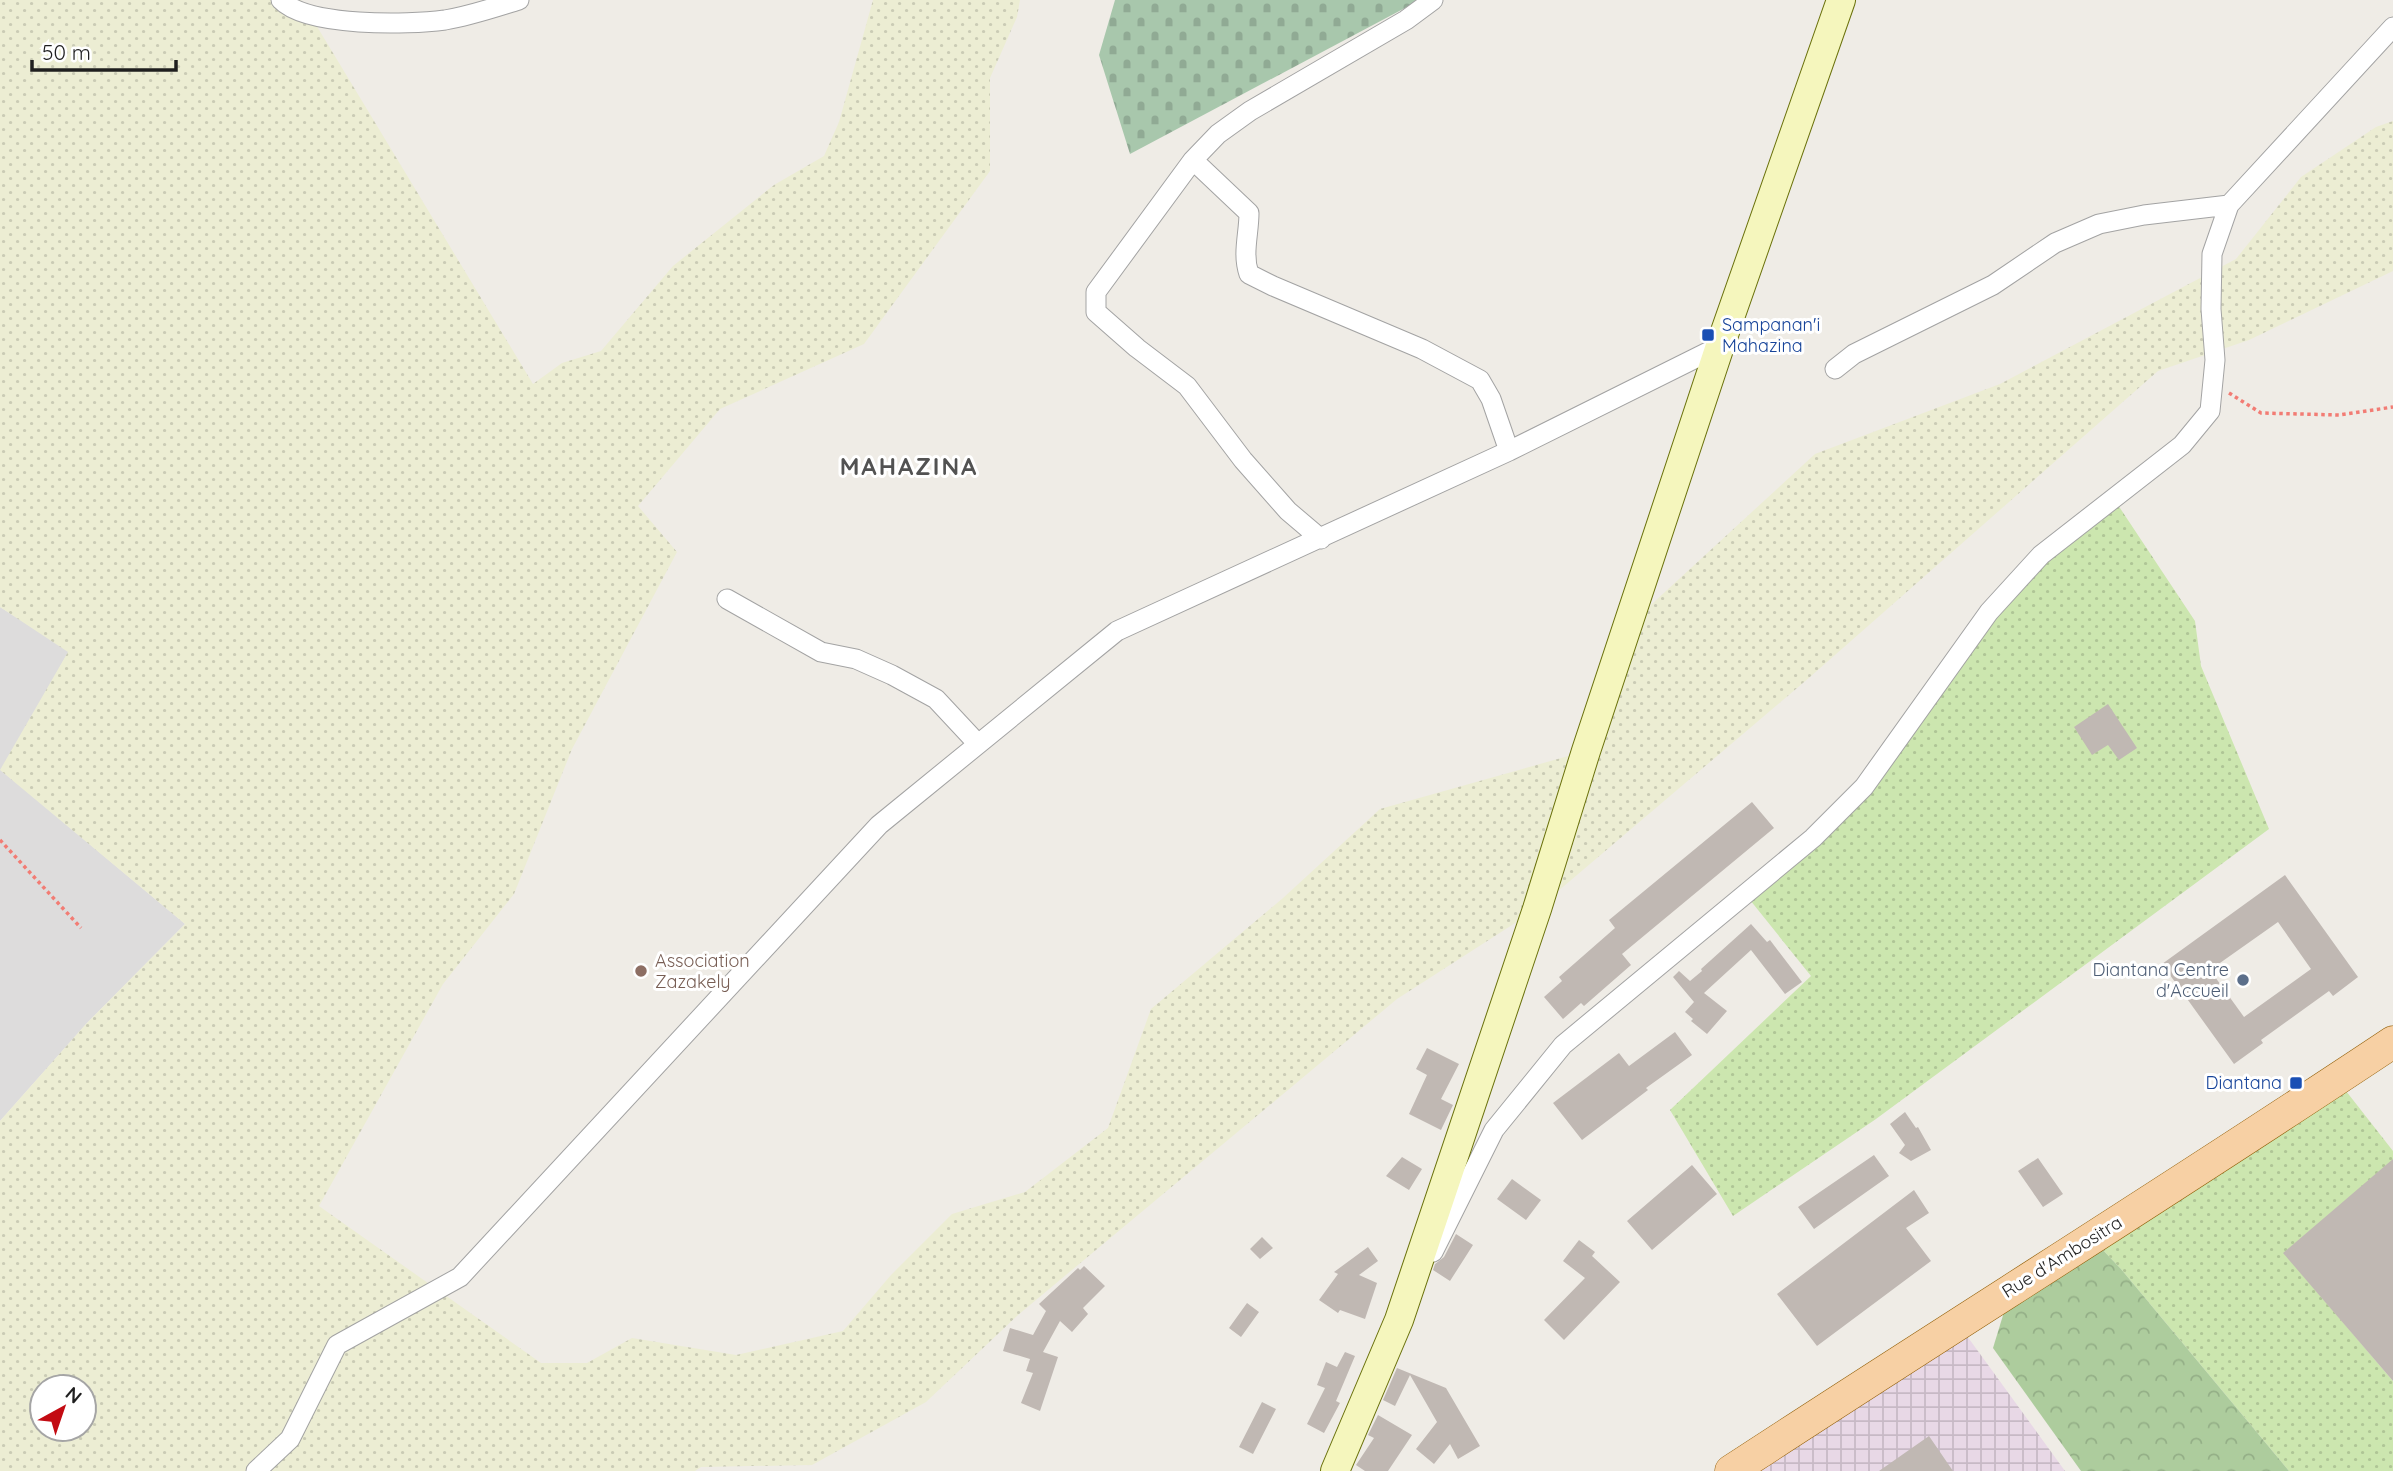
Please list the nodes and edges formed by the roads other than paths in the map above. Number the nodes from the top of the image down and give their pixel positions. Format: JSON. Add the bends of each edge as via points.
{"nodes":[{"id":1,"x":281,"y":0,"type":"edge"},
{"id":2,"x":519,"y":0,"type":"edge"},
{"id":3,"x":1433,"y":0,"type":"edge"},
{"id":4,"x":1841,"y":0,"type":"edge"},
{"id":5,"x":2393,"y":27,"type":"edge"},
{"id":6,"x":1193,"y":160,"type":"junction"},
{"id":7,"x":2229,"y":205,"type":"junction"},
{"id":8,"x":1720,"y":346,"type":"junction"},
{"id":9,"x":1835,"y":369,"type":"dead end"},
{"id":10,"x":1509,"y":451,"type":"junction"},
{"id":11,"x":1321,"y":539,"type":"junction"},
{"id":12,"x":727,"y":599,"type":"dead end"},
{"id":13,"x":978,"y":744,"type":"junction"},
{"id":14,"x":2393,"y":1042,"type":"edge"},
{"id":15,"x":1399,"y":1320,"type":"junction"},
{"id":16,"x":256,"y":1471,"type":"edge"},
{"id":17,"x":1335,"y":1471,"type":"edge"},
{"id":18,"x":1731,"y":1471,"type":"edge"}],
"edges":[{"from":1,"to":2,"type":"street","via":[[290,9],[348,23],[446,20]]},
{"from":3,"to":6,"type":"street","via":[[1250,111]]},
{"from":4,"to":8,"type":"main road"},
{"from":5,"to":7,"type":"street"},
{"from":6,"to":10,"type":"street","via":[[1249,213],[1244,259],[1249,274],[1422,348],[1480,380],[1492,399]]},
{"from":6,"to":11,"type":"street","via":[[1096,292],[1096,312],[1187,386],[1243,460],[1288,511]]},
{"from":7,"to":9,"type":"street","via":[[2099,224],[2055,243],[1993,285],[1854,354]]},
{"from":7,"to":15,"type":"street","via":[[2212,254],[2215,360],[2210,411],[2182,445],[2041,555],[1989,612],[1856,795],[1779,868],[1563,1045],[1494,1130]]},
{"from":8,"to":10,"type":"street"},
{"from":8,"to":15,"type":"main road"},
{"from":10,"to":11,"type":"street"},
{"from":11,"to":13,"type":"street","via":[[1117,632]]},
{"from":12,"to":13,"type":"street","via":[[821,652],[856,659],[936,699]]},
{"from":13,"to":16,"type":"street","via":[[878,825],[460,1277],[337,1345],[290,1439]]},
{"from":14,"to":18,"type":"main road","name":"Rue d'Ambositra"},
{"from":15,"to":17,"type":"main road"}]}
